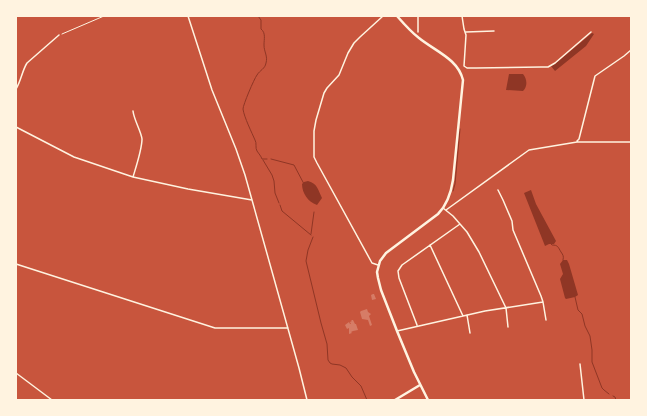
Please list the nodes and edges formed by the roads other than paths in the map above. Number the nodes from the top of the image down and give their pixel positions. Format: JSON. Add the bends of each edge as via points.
{"nodes":[{"id":1,"x":188,"y":16,"type":"edge"},
{"id":2,"x":383,"y":16,"type":"edge"},
{"id":3,"x":397,"y":16,"type":"edge"},
{"id":4,"x":418,"y":16,"type":"edge"},
{"id":5,"x":462,"y":16,"type":"edge"},
{"id":6,"x":494,"y":31,"type":"dead end"},
{"id":7,"x":418,"y":32,"type":"dead end"},
{"id":8,"x":466,"y":32,"type":"junction"},
{"id":9,"x":591,"y":32,"type":"dead end"},
{"id":10,"x":59,"y":35,"type":"road end"},
{"id":11,"x":631,"y":50,"type":"edge"},
{"id":12,"x":464,"y":66,"type":"junction"},
{"id":13,"x":459,"y":70,"type":"junction"},
{"id":14,"x":16,"y":89,"type":"edge"},
{"id":15,"x":132,"y":111,"type":"dead end"},
{"id":16,"x":16,"y":127,"type":"edge"},
{"id":17,"x":577,"y":142,"type":"junction"},
{"id":18,"x":631,"y":142,"type":"edge"},
{"id":19,"x":133,"y":177,"type":"junction"},
{"id":20,"x":498,"y":190,"type":"dead end"},
{"id":21,"x":252,"y":200,"type":"junction"},
{"id":22,"x":445,"y":209,"type":"junction"},
{"id":23,"x":460,"y":224,"type":"junction"},
{"id":24,"x":430,"y":245,"type":"junction"},
{"id":25,"x":16,"y":264,"type":"edge"},
{"id":26,"x":378,"y":265,"type":"junction"},
{"id":27,"x":543,"y":302,"type":"junction"},
{"id":28,"x":506,"y":308,"type":"junction"},
{"id":29,"x":467,"y":315,"type":"junction"},
{"id":30,"x":463,"y":316,"type":"junction"},
{"id":31,"x":546,"y":320,"type":"dead end"},
{"id":32,"x":417,"y":326,"type":"junction"},
{"id":33,"x":508,"y":327,"type":"dead end"},
{"id":34,"x":288,"y":328,"type":"junction"},
{"id":35,"x":397,"y":331,"type":"junction"},
{"id":36,"x":470,"y":333,"type":"dead end"},
{"id":37,"x":580,"y":364,"type":"dead end"},
{"id":38,"x":16,"y":373,"type":"edge"},
{"id":39,"x":420,"y":385,"type":"junction"},
{"id":40,"x":52,"y":400,"type":"edge"},
{"id":41,"x":307,"y":400,"type":"edge"},
{"id":42,"x":395,"y":400,"type":"edge"},
{"id":43,"x":428,"y":400,"type":"edge"},
{"id":44,"x":584,"y":400,"type":"edge"}],
"edges":[{"from":1,"to":21,"type":"street","via":[[208,80]]},
{"from":2,"to":26,"type":"street","via":[[354,43],[348,53],[339,75],[326,90],[314,131],[314,157],[372,263]]},
{"from":3,"to":13,"type":"main road"},
{"from":4,"to":7,"type":"street"},
{"from":5,"to":8,"type":"street"},
{"from":6,"to":8,"type":"street"},
{"from":8,"to":12,"type":"street"},
{"from":9,"to":12,"type":"street","via":[[548,67]]},
{"from":10,"to":14,"type":"street","via":[[27,63]]},
{"from":11,"to":17,"type":"street","via":[[595,76]]},
{"from":12,"to":13,"type":"street"},
{"from":13,"to":22,"type":"main road","via":[[463,85],[454,175]]},
{"from":15,"to":19,"type":"street","via":[[142,140]]},
{"from":16,"to":19,"type":"street","via":[[74,157]]},
{"from":17,"to":18,"type":"street"},
{"from":17,"to":22,"type":"street","via":[[529,150]]},
{"from":19,"to":21,"type":"street"},
{"from":20,"to":27,"type":"street"},
{"from":21,"to":34,"type":"street"},
{"from":22,"to":23,"type":"street"},
{"from":22,"to":26,"type":"main road","via":[[392,248]]},
{"from":23,"to":24,"type":"street"},
{"from":23,"to":28,"type":"street","via":[[480,252]]},
{"from":24,"to":30,"type":"street"},
{"from":24,"to":32,"type":"street","via":[[398,270]]},
{"from":25,"to":34,"type":"street","via":[[215,328]]},
{"from":26,"to":35,"type":"main road","via":[[379,283]]},
{"from":27,"to":28,"type":"street"},
{"from":27,"to":31,"type":"street"},
{"from":28,"to":29,"type":"street"},
{"from":28,"to":33,"type":"street"},
{"from":29,"to":30,"type":"street"},
{"from":29,"to":36,"type":"street"},
{"from":30,"to":32,"type":"street"},
{"from":32,"to":35,"type":"street"},
{"from":34,"to":41,"type":"street"},
{"from":35,"to":39,"type":"main road"},
{"from":37,"to":44,"type":"street"},
{"from":38,"to":40,"type":"street"},
{"from":39,"to":42,"type":"main road"},
{"from":39,"to":43,"type":"main road"}]}
